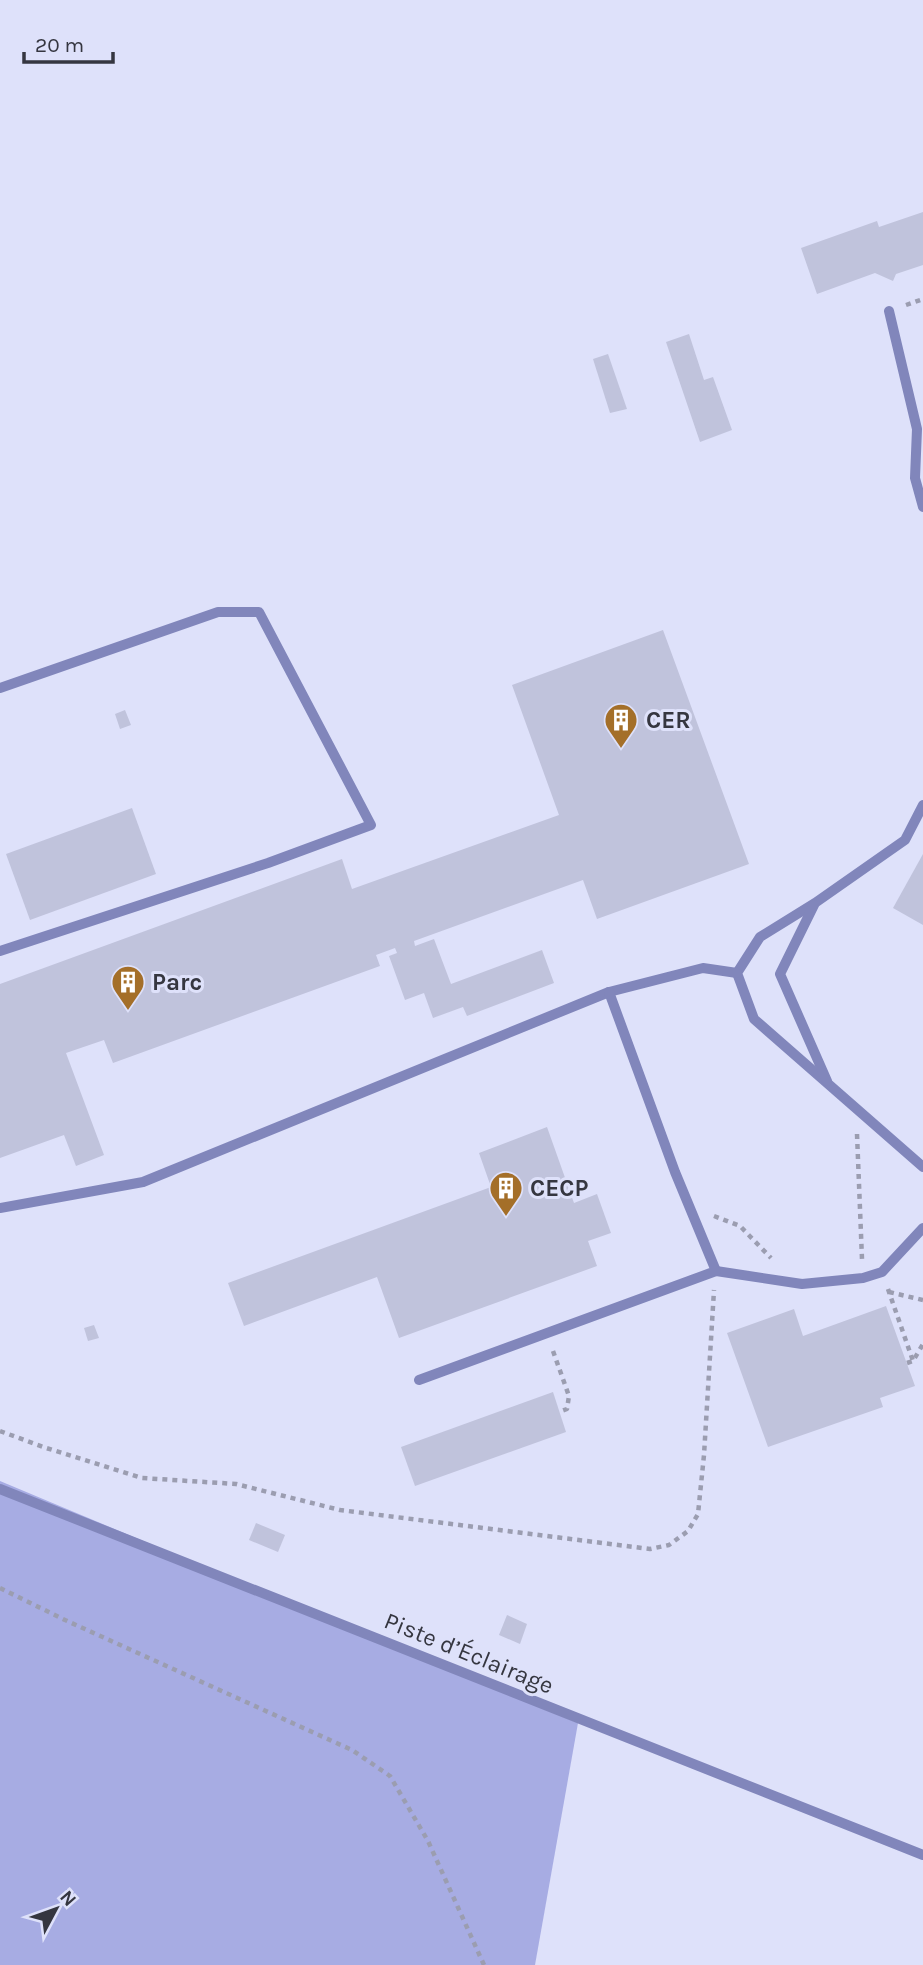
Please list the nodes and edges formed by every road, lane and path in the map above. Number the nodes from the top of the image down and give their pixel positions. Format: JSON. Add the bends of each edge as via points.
{"nodes":[{"id":1,"x":889,"y":312,"type":"dead end"},
{"id":2,"x":920,"y":428,"type":"edge"},
{"id":3,"x":923,"y":507,"type":"edge"},
{"id":4,"x":0,"y":688,"type":"edge"},
{"id":5,"x":923,"y":806,"type":"edge"},
{"id":6,"x":815,"y":904,"type":"junction"},
{"id":7,"x":0,"y":951,"type":"edge"},
{"id":8,"x":737,"y":972,"type":"junction"},
{"id":9,"x":609,"y":992,"type":"junction"},
{"id":10,"x":828,"y":1084,"type":"junction"},
{"id":11,"x":856,"y":1109,"type":"junction"},
{"id":12,"x":923,"y":1167,"type":"edge"},
{"id":13,"x":691,"y":1207,"type":"junction"},
{"id":14,"x":0,"y":1208,"type":"edge"},
{"id":15,"x":923,"y":1228,"type":"edge"},
{"id":16,"x":772,"y":1260,"type":"dead end"},
{"id":17,"x":716,"y":1271,"type":"junction"},
{"id":18,"x":882,"y":1272,"type":"junction"},
{"id":19,"x":863,"y":1278,"type":"junction"},
{"id":20,"x":889,"y":1292,"type":"junction"},
{"id":21,"x":923,"y":1300,"type":"edge"},
{"id":22,"x":546,"y":1333,"type":"junction"},
{"id":23,"x":923,"y":1344,"type":"edge"},
{"id":24,"x":914,"y":1361,"type":"junction"},
{"id":25,"x":907,"y":1363,"type":"dead end"},
{"id":26,"x":419,"y":1380,"type":"dead end"},
{"id":27,"x":559,"y":1412,"type":"dead end"},
{"id":28,"x":0,"y":1431,"type":"edge"},
{"id":29,"x":0,"y":1489,"type":"edge"},
{"id":30,"x":0,"y":1588,"type":"edge"},
{"id":31,"x":923,"y":1855,"type":"edge"},
{"id":32,"x":484,"y":1965,"type":"edge"}],
"edges":[{"from":1,"to":2,"type":"lane"},
{"from":2,"to":3,"type":"lane","via":[[915,478]]},
{"from":4,"to":7,"type":"lane","via":[[218,612],[259,612],[371,825]]},
{"from":5,"to":6,"type":"lane","via":[[905,840]]},
{"from":6,"to":8,"type":"lane","via":[[760,937]]},
{"from":6,"to":10,"type":"lane","via":[[780,974]]},
{"from":8,"to":9,"type":"lane","via":[[703,968]]},
{"from":8,"to":10,"type":"lane","via":[[754,1019]]},
{"from":9,"to":13,"type":"lane"},
{"from":9,"to":14,"type":"lane","via":[[143,1182]]},
{"from":10,"to":11,"type":"lane"},
{"from":11,"to":12,"type":"lane"},
{"from":11,"to":19,"type":"path"},
{"from":13,"to":16,"type":"path","via":[[740,1226]]},
{"from":13,"to":17,"type":"lane"},
{"from":15,"to":18,"type":"lane"},
{"from":17,"to":19,"type":"lane","via":[[802,1284]]},
{"from":17,"to":22,"type":"lane"},
{"from":17,"to":28,"type":"path","via":[[698,1514],[688,1531],[669,1545],[650,1549],[340,1510],[236,1484],[142,1478]]},
{"from":18,"to":19,"type":"lane"},
{"from":18,"to":20,"type":"path"},
{"from":20,"to":21,"type":"path"},
{"from":20,"to":24,"type":"path"},
{"from":22,"to":26,"type":"lane"},
{"from":22,"to":27,"type":"path","via":[[569,1396],[567,1409]]},
{"from":23,"to":24,"type":"path"},
{"from":24,"to":25,"type":"path"},
{"from":29,"to":31,"type":"lane","name":"Piste d’Éclairage"},
{"from":30,"to":32,"type":"path","via":[[352,1750],[390,1776],[428,1841]]}]}
